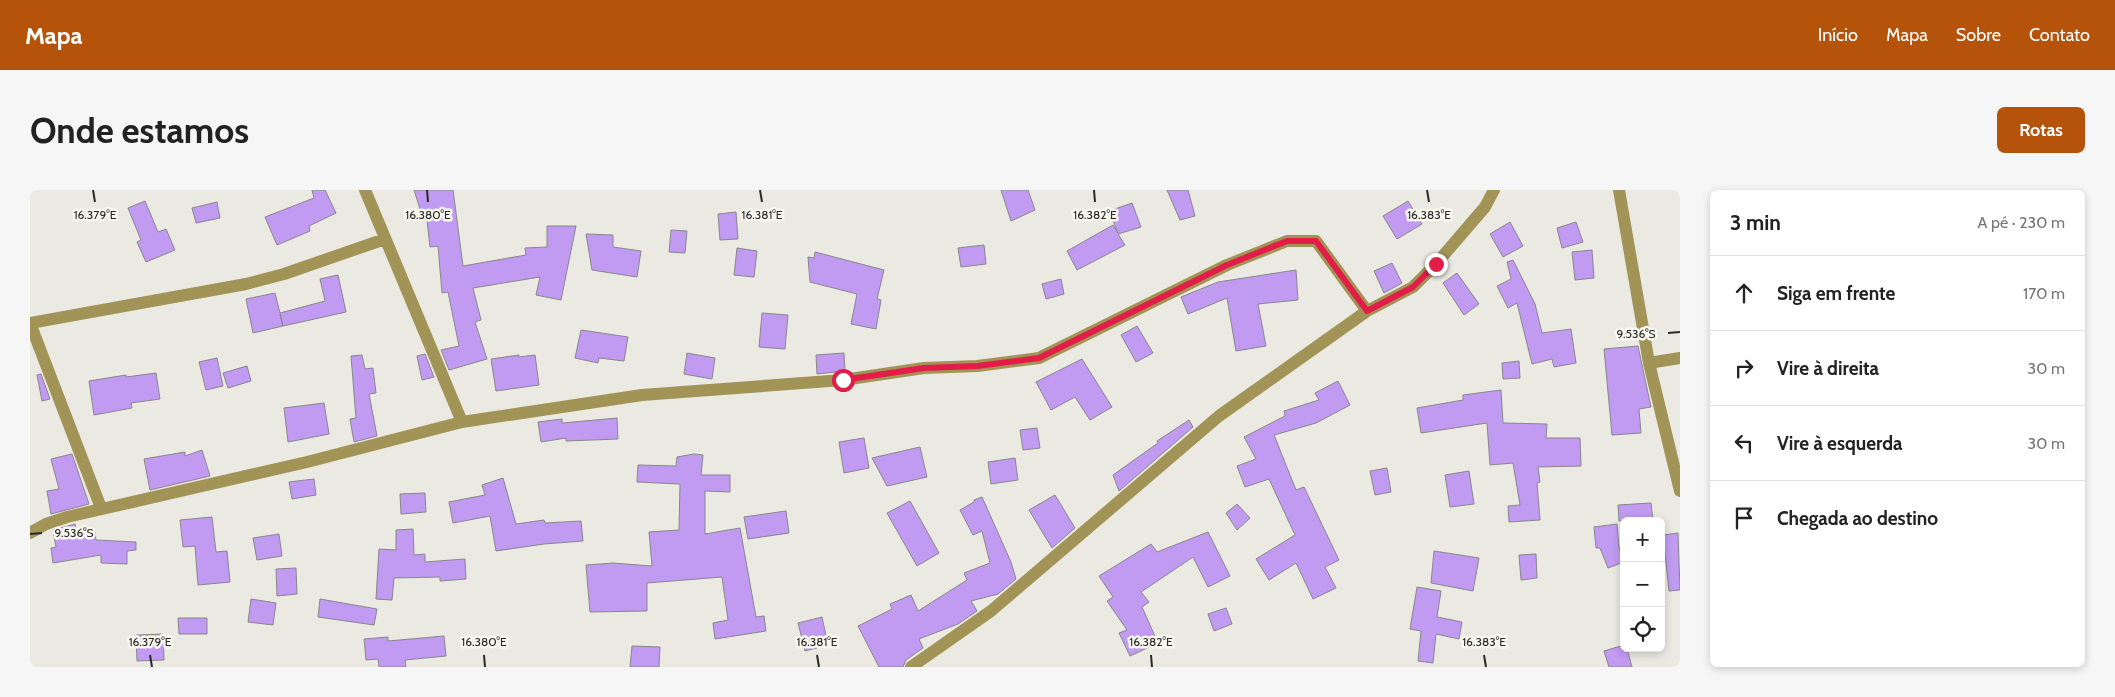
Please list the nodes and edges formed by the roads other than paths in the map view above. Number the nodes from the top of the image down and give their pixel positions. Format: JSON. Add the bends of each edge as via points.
{"nodes":[{"id":1,"x":365,"y":190,"type":"edge"},
{"id":2,"x":1494,"y":190,"type":"edge"},
{"id":3,"x":1619,"y":190,"type":"edge"},
{"id":4,"x":386,"y":239,"type":"junction"},
{"id":5,"x":1367,"y":311,"type":"junction"},
{"id":6,"x":30,"y":323,"type":"edge"},
{"id":7,"x":1680,"y":358,"type":"edge"},
{"id":8,"x":1649,"y":363,"type":"junction"},
{"id":9,"x":462,"y":422,"type":"junction"},
{"id":10,"x":1680,"y":491,"type":"edge"},
{"id":11,"x":101,"y":508,"type":"junction"},
{"id":12,"x":30,"y":534,"type":"edge"},
{"id":13,"x":911,"y":667,"type":"edge"}],
"edges":[{"from":1,"to":4,"type":"street"},
{"from":2,"to":5,"type":"street","via":[[1485,207],[1413,287]]},
{"from":3,"to":8,"type":"street"},
{"from":4,"to":6,"type":"street","via":[[246,284]]},
{"from":4,"to":9,"type":"street"},
{"from":5,"to":9,"type":"street","via":[[1316,241],[1287,241],[1227,265],[1039,358],[977,366],[924,368],[843,380],[642,394]]},
{"from":5,"to":13,"type":"street","via":[[1220,416],[991,611]]},
{"from":6,"to":11,"type":"street"},
{"from":7,"to":8,"type":"street"},
{"from":8,"to":10,"type":"street"},
{"from":9,"to":11,"type":"street","via":[[307,462]]},
{"from":11,"to":12,"type":"street","via":[[46,524]]}]}
